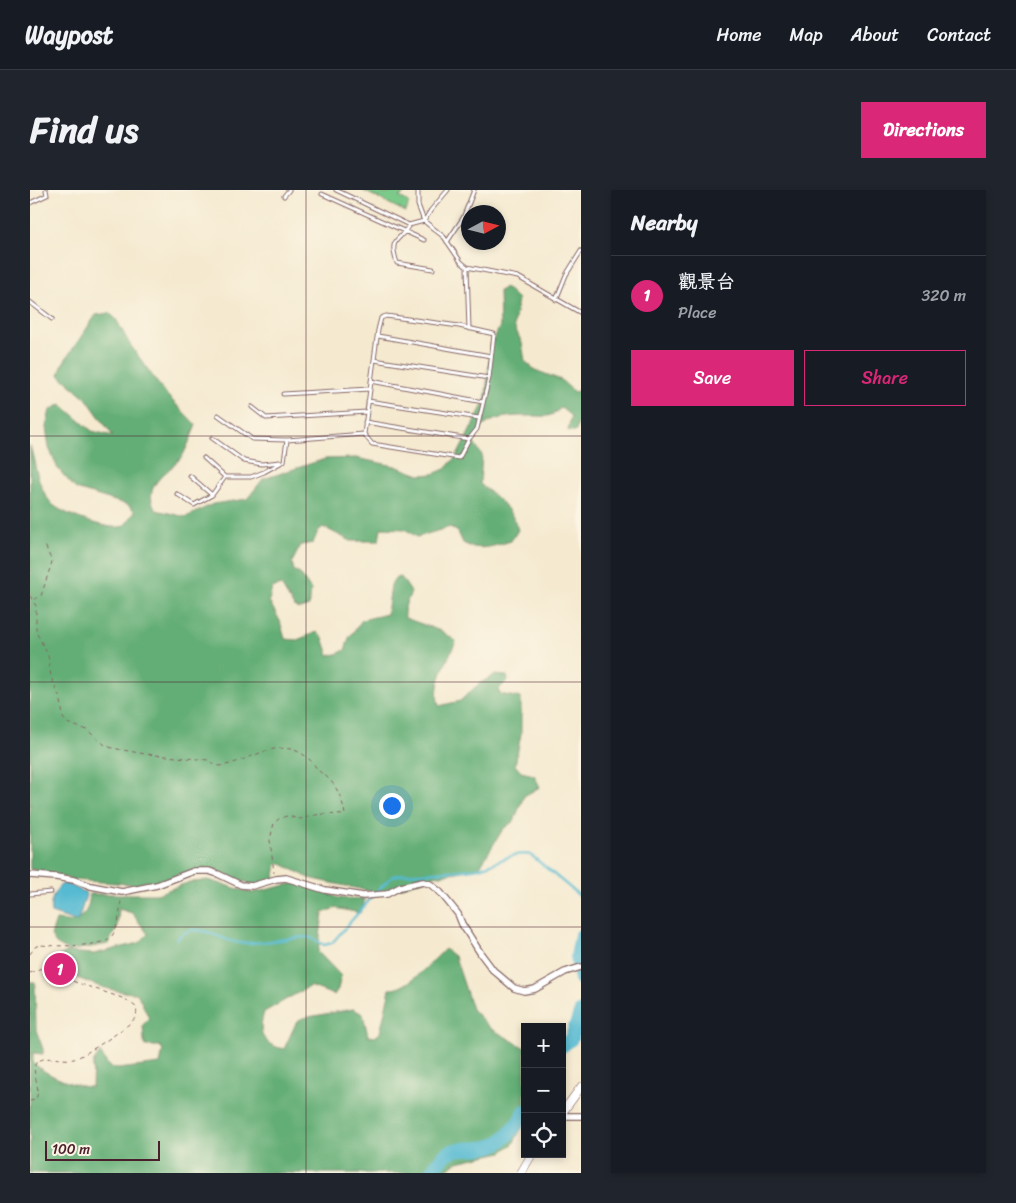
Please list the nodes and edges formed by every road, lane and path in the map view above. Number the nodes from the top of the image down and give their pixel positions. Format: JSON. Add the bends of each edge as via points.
{"nodes":[{"id":1,"x":46,"y":190,"type":"edge"},
{"id":2,"x":289,"y":190,"type":"edge"},
{"id":3,"x":336,"y":190,"type":"edge"},
{"id":4,"x":418,"y":190,"type":"edge"},
{"id":5,"x":448,"y":190,"type":"edge"},
{"id":6,"x":474,"y":190,"type":"edge"},
{"id":7,"x":322,"y":194,"type":"dead end"},
{"id":8,"x":284,"y":196,"type":"dead end"},
{"id":9,"x":30,"y":203,"type":"edge"},
{"id":10,"x":424,"y":221,"type":"junction"},
{"id":11,"x":409,"y":225,"type":"junction"},
{"id":12,"x":406,"y":231,"type":"junction"},
{"id":13,"x":424,"y":240,"type":"dead end"},
{"id":14,"x":447,"y":242,"type":"junction"},
{"id":15,"x":581,"y":251,"type":"edge"},
{"id":16,"x":467,"y":267,"type":"junction"},
{"id":17,"x":433,"y":269,"type":"dead end"},
{"id":18,"x":556,"y":300,"type":"junction"},
{"id":19,"x":30,"y":302,"type":"edge"},
{"id":20,"x":581,"y":313,"type":"edge"},
{"id":21,"x":52,"y":319,"type":"dead end"},
{"id":22,"x":469,"y":330,"type":"junction"},
{"id":23,"x":378,"y":336,"type":"junction"},
{"id":24,"x":491,"y":356,"type":"junction"},
{"id":25,"x":374,"y":360,"type":"junction"},
{"id":26,"x":489,"y":378,"type":"junction"},
{"id":27,"x":371,"y":381,"type":"junction"},
{"id":28,"x":370,"y":389,"type":"junction"},
{"id":29,"x":283,"y":394,"type":"dead end"},
{"id":30,"x":368,"y":401,"type":"junction"},
{"id":31,"x":483,"y":402,"type":"junction"},
{"id":32,"x":252,"y":407,"type":"dead end"},
{"id":33,"x":367,"y":412,"type":"junction"},
{"id":34,"x":218,"y":415,"type":"dead end"},
{"id":35,"x":479,"y":418,"type":"junction"},
{"id":36,"x":365,"y":422,"type":"junction"},
{"id":37,"x":364,"y":434,"type":"junction"},
{"id":38,"x":212,"y":438,"type":"dead end"},
{"id":39,"x":469,"y":439,"type":"junction"},
{"id":40,"x":288,"y":440,"type":"junction"},
{"id":41,"x":204,"y":458,"type":"dead end"},
{"id":42,"x":284,"y":461,"type":"junction"},
{"id":43,"x":190,"y":476,"type":"dead end"},
{"id":44,"x":225,"y":477,"type":"junction"},
{"id":45,"x":177,"y":494,"type":"dead end"},
{"id":46,"x":212,"y":495,"type":"junction"},
{"id":47,"x":45,"y":545,"type":"dead end"},
{"id":48,"x":30,"y":596,"type":"edge"},
{"id":49,"x":33,"y":600,"type":"junction"},
{"id":50,"x":30,"y":875,"type":"edge"},
{"id":51,"x":276,"y":879,"type":"junction"},
{"id":52,"x":51,"y":892,"type":"dead end"},
{"id":53,"x":122,"y":892,"type":"junction"},
{"id":54,"x":30,"y":894,"type":"edge"},
{"id":55,"x":30,"y":954,"type":"edge"},
{"id":56,"x":578,"y":968,"type":"edge"},
{"id":57,"x":30,"y":973,"type":"edge"},
{"id":58,"x":581,"y":1087,"type":"edge"},
{"id":59,"x":30,"y":1101,"type":"edge"},
{"id":60,"x":563,"y":1113,"type":"edge"},
{"id":61,"x":566,"y":1114,"type":"edge"},
{"id":62,"x":581,"y":1116,"type":"edge"},
{"id":63,"x":530,"y":1158,"type":"edge"},
{"id":64,"x":521,"y":1173,"type":"edge"}],
"edges":[{"from":1,"to":9,"type":"lane","via":[[47,195]]},
{"from":2,"to":8,"type":"lane"},
{"from":3,"to":11,"type":"lane"},
{"from":4,"to":10,"type":"lane","via":[[418,205]]},
{"from":5,"to":10,"type":"lane"},
{"from":6,"to":14,"type":"lane","via":[[463,218]]},
{"from":7,"to":12,"type":"lane"},
{"from":10,"to":11,"type":"lane"},
{"from":10,"to":14,"type":"lane"},
{"from":11,"to":12,"type":"lane"},
{"from":12,"to":13,"type":"lane"},
{"from":12,"to":17,"type":"lane","via":[[394,244],[397,263]]},
{"from":14,"to":16,"type":"lane"},
{"from":15,"to":18,"type":"lane"},
{"from":16,"to":18,"type":"lane","via":[[518,277]]},
{"from":16,"to":22,"type":"lane"},
{"from":18,"to":20,"type":"lane"},
{"from":19,"to":21,"type":"lane"},
{"from":22,"to":23,"type":"lane","via":[[386,316],[381,318]]},
{"from":22,"to":24,"type":"lane","via":[[494,334]]},
{"from":23,"to":24,"type":"lane"},
{"from":23,"to":25,"type":"lane"},
{"from":24,"to":26,"type":"lane"},
{"from":25,"to":26,"type":"lane"},
{"from":25,"to":27,"type":"lane"},
{"from":26,"to":31,"type":"lane"},
{"from":27,"to":28,"type":"lane"},
{"from":27,"to":31,"type":"lane"},
{"from":28,"to":29,"type":"lane"},
{"from":28,"to":30,"type":"lane"},
{"from":30,"to":33,"type":"lane"},
{"from":30,"to":35,"type":"lane"},
{"from":31,"to":35,"type":"lane"},
{"from":32,"to":33,"type":"lane","via":[[266,418]]},
{"from":33,"to":36,"type":"lane"},
{"from":34,"to":40,"type":"lane","via":[[252,439]]},
{"from":35,"to":39,"type":"lane","via":[[477,429]]},
{"from":36,"to":37,"type":"lane"},
{"from":36,"to":39,"type":"lane"},
{"from":37,"to":39,"type":"lane","via":[[372,444],[459,458]]},
{"from":37,"to":40,"type":"lane"},
{"from":38,"to":42,"type":"lane","via":[[244,461],[262,464]]},
{"from":40,"to":42,"type":"lane"},
{"from":41,"to":44,"type":"lane"},
{"from":42,"to":44,"type":"lane","via":[[251,477]]},
{"from":43,"to":46,"type":"lane"},
{"from":44,"to":46,"type":"lane"},
{"from":45,"to":46,"type":"lane","via":[[194,505]]},
{"from":47,"to":49,"type":"path","via":[[52,562],[41,596]]},
{"from":48,"to":49,"type":"path"},
{"from":49,"to":51,"type":"path","via":[[36,632],[48,656],[51,677],[67,723],[87,730],[112,748],[208,760],[218,766],[238,762],[262,751],[289,749],[301,753],[327,777],[339,794],[345,815],[320,814],[300,819],[287,816],[274,823],[270,840]]},
{"from":50,"to":53,"type":"street","via":[[74,880]]},
{"from":51,"to":53,"type":"street","via":[[252,886],[241,885],[209,871],[194,871]]},
{"from":51,"to":56,"type":"street","via":[[286,878],[325,890],[366,896],[387,894],[400,886],[430,884],[458,914],[493,970],[514,988],[534,989]]},
{"from":52,"to":54,"type":"lane"},
{"from":53,"to":55,"type":"path","via":[[117,922],[108,939],[77,946],[39,945]]},
{"from":57,"to":59,"type":"path","via":[[50,968],[72,981],[125,999],[137,1011],[129,1024],[85,1054],[74,1059],[45,1059],[34,1065],[38,1096]]},
{"from":58,"to":60,"type":"street"},
{"from":61,"to":62,"type":"street"},
{"from":63,"to":64,"type":"street"}]}
